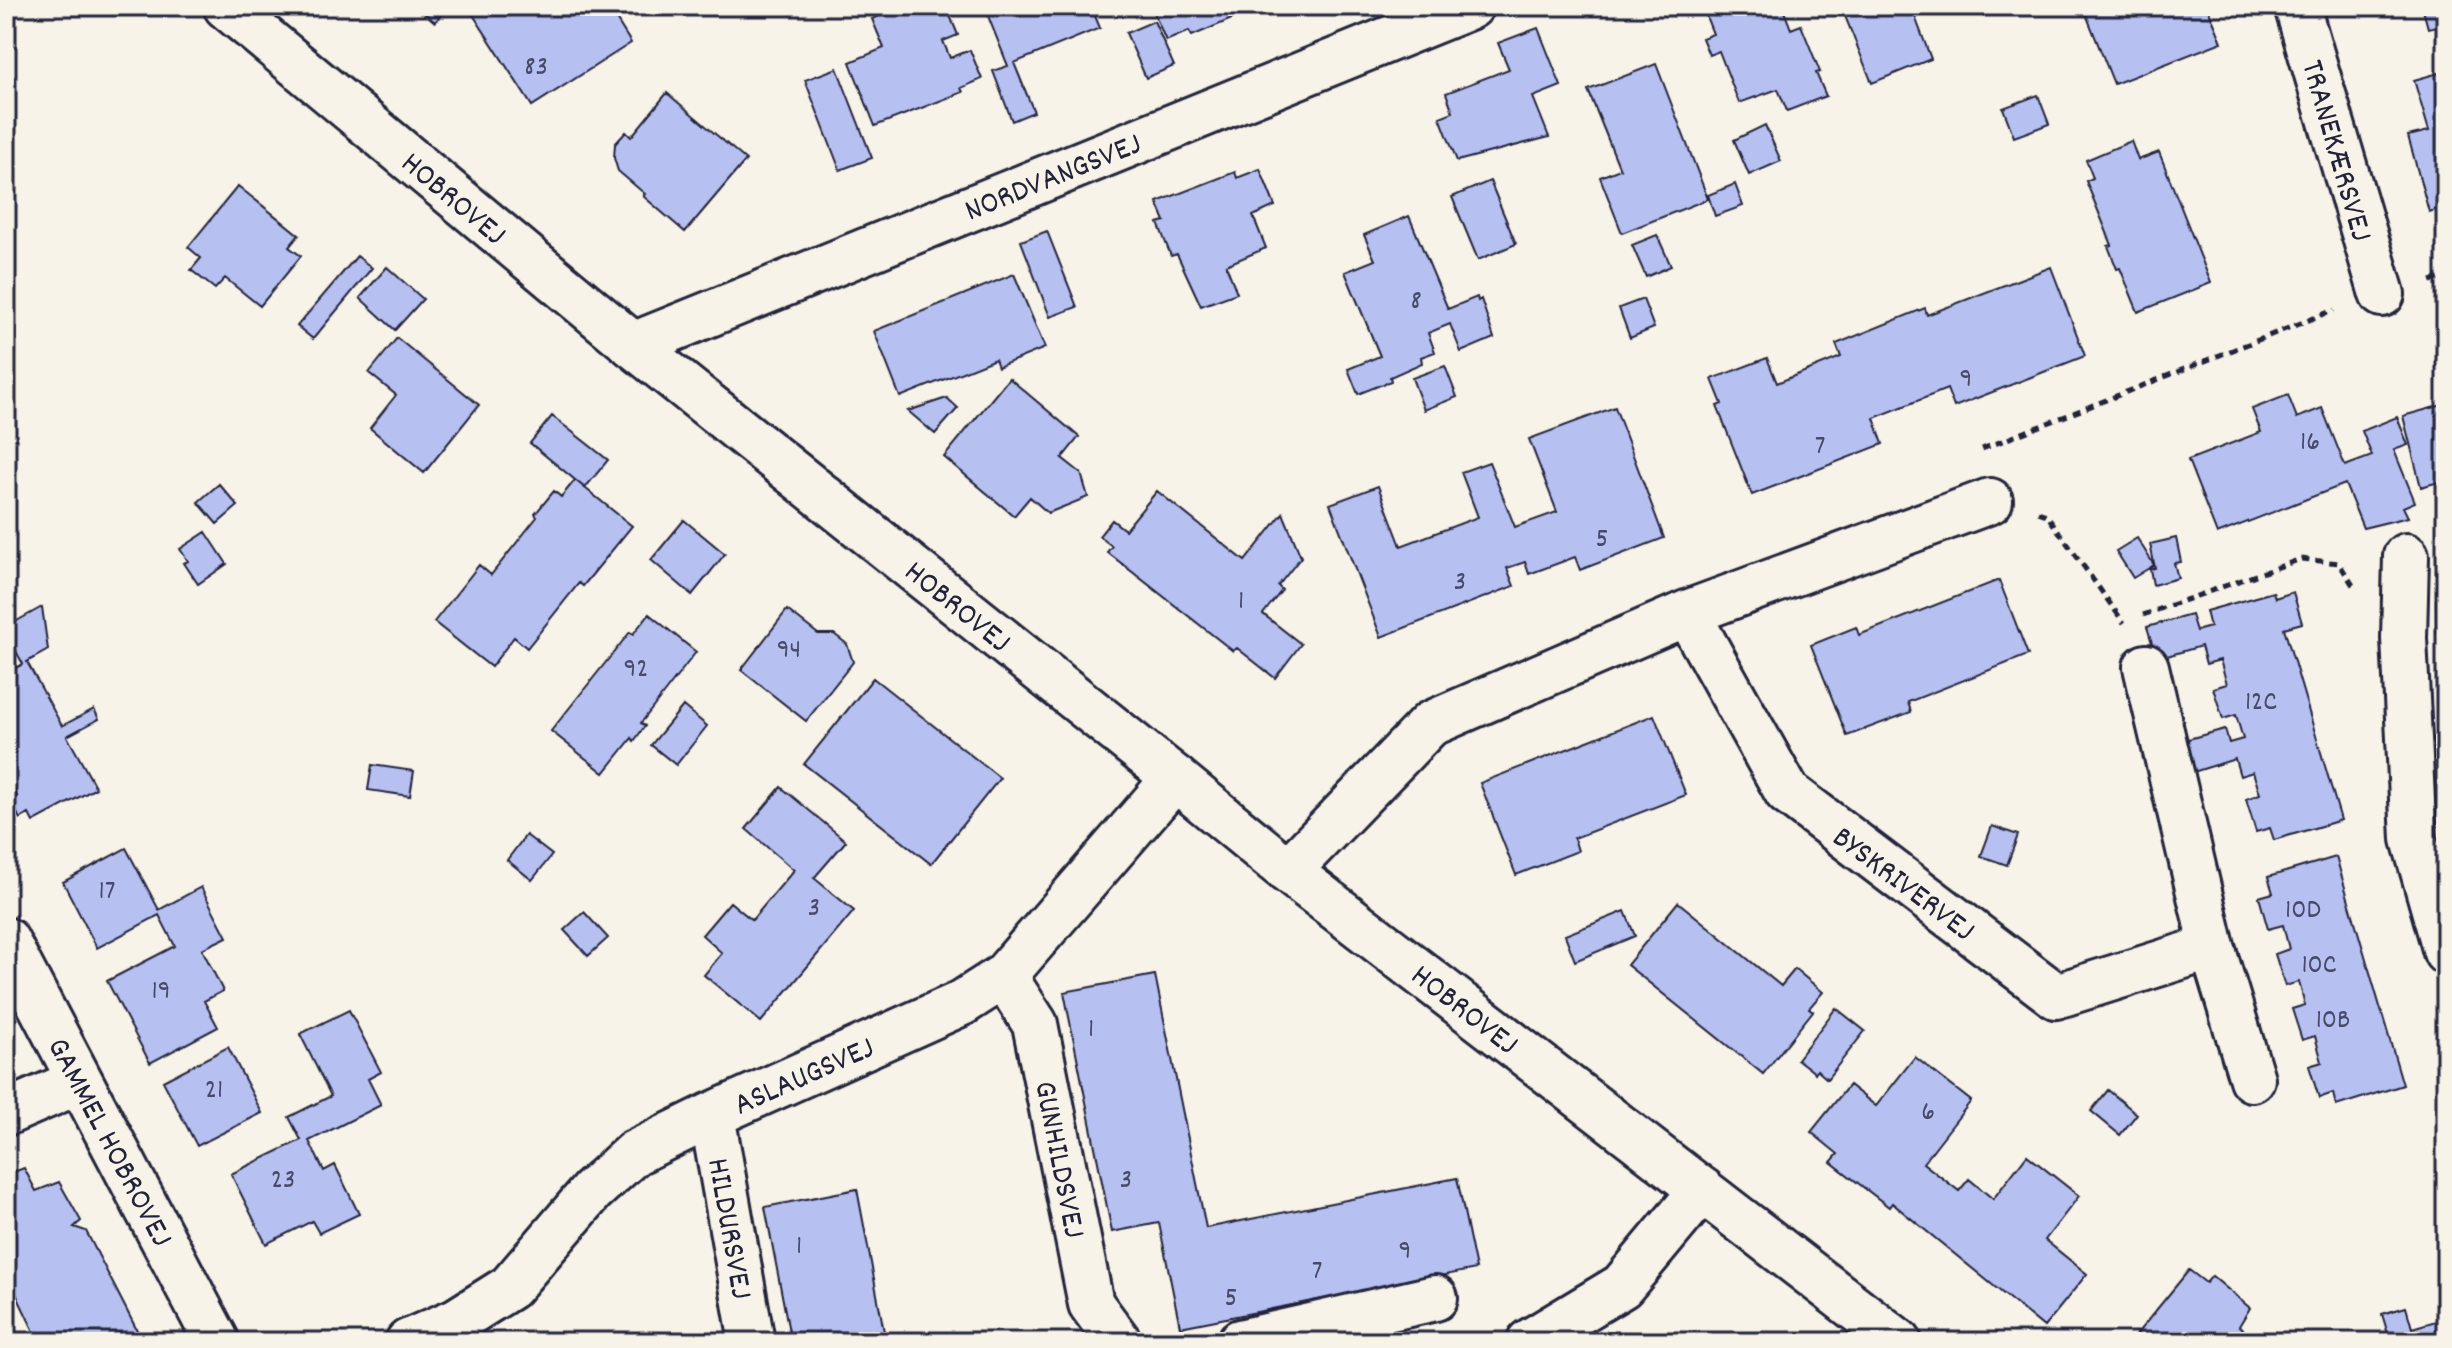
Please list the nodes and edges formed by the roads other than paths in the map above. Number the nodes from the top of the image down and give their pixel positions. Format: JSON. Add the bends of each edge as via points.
{"nodes":[{"id":1,"x":226,"y":6,"type":"edge"},
{"id":2,"x":1471,"y":6,"type":"edge"},
{"id":3,"x":2297,"y":6,"type":"edge"},
{"id":4,"x":2382,"y":294,"type":"road end"},
{"id":5,"x":633,"y":345,"type":"junction"},
{"id":6,"x":1990,"y":501,"type":"road end"},
{"id":7,"x":2406,"y":556,"type":"dead end"},
{"id":8,"x":1687,"y":613,"type":"junction"},
{"id":9,"x":2146,"y":667,"type":"road end"},
{"id":10,"x":1175,"y":778,"type":"junction"},
{"id":11,"x":1288,"y":871,"type":"junction"},
{"id":12,"x":6,"y":940,"type":"edge"},
{"id":13,"x":2212,"y":947,"type":"junction"},
{"id":14,"x":2446,"y":952,"type":"edge"},
{"id":15,"x":1004,"y":976,"type":"junction"},
{"id":16,"x":2252,"y":1079,"type":"dead end"},
{"id":17,"x":80,"y":1081,"type":"junction"},
{"id":18,"x":6,"y":1113,"type":"edge"},
{"id":19,"x":712,"y":1115,"type":"junction"},
{"id":20,"x":1702,"y":1190,"type":"junction"},
{"id":21,"x":1435,"y":1298,"type":"dead end"},
{"id":22,"x":217,"y":1342,"type":"edge"},
{"id":23,"x":408,"y":1342,"type":"edge"},
{"id":24,"x":752,"y":1342,"type":"edge"},
{"id":25,"x":1119,"y":1342,"type":"edge"},
{"id":26,"x":1240,"y":1342,"type":"edge"},
{"id":27,"x":1529,"y":1342,"type":"edge"},
{"id":28,"x":1899,"y":1342,"type":"edge"}],
"edges":[{"from":1,"to":5,"type":"street","name":"HOBROVEJ"},
{"from":2,"to":5,"type":"street","name":"NORDVANGSVEJ"},
{"from":3,"to":4,"type":"street","name":"TRANEKÆRSVEJ"},
{"from":5,"to":10,"type":"street","name":"HOBROVEJ"},
{"from":6,"to":8,"type":"street"},
{"from":7,"to":14,"type":"street","via":[[2404,638],[2414,839]]},
{"from":8,"to":11,"type":"street","via":[[1430,724]]},
{"from":8,"to":13,"type":"street","name":"BYSKRIVERVEJ","via":[[1787,792],[2056,996]]},
{"from":9,"to":13,"type":"street"},
{"from":10,"to":11,"type":"street","name":"HOBROVEJ"},
{"from":10,"to":15,"type":"street","name":"ASLAUGSVEJ"},
{"from":11,"to":20,"type":"street","name":"HOBROVEJ"},
{"from":12,"to":17,"type":"street","name":"GAMMEL HOBROVEJ"},
{"from":13,"to":16,"type":"street"},
{"from":15,"to":19,"type":"street","name":"ASLAUGSVEJ","via":[[962,1003]]},
{"from":15,"to":25,"type":"street","name":"GUNHILDSVEJ","via":[[1035,1024],[1091,1304]]},
{"from":17,"to":18,"type":"street"},
{"from":17,"to":22,"type":"street","name":"GAMMEL HOBROVEJ"},
{"from":19,"to":23,"type":"street","name":"ASLAUGSVEJ","via":[[634,1153],[592,1191],[510,1287],[456,1321]]},
{"from":19,"to":24,"type":"street","name":"HILDURSVEJ"},
{"from":20,"to":27,"type":"street","via":[[1622,1286]]},
{"from":20,"to":28,"type":"street","name":"HOBROVEJ"},
{"from":21,"to":26,"type":"street"}]}
